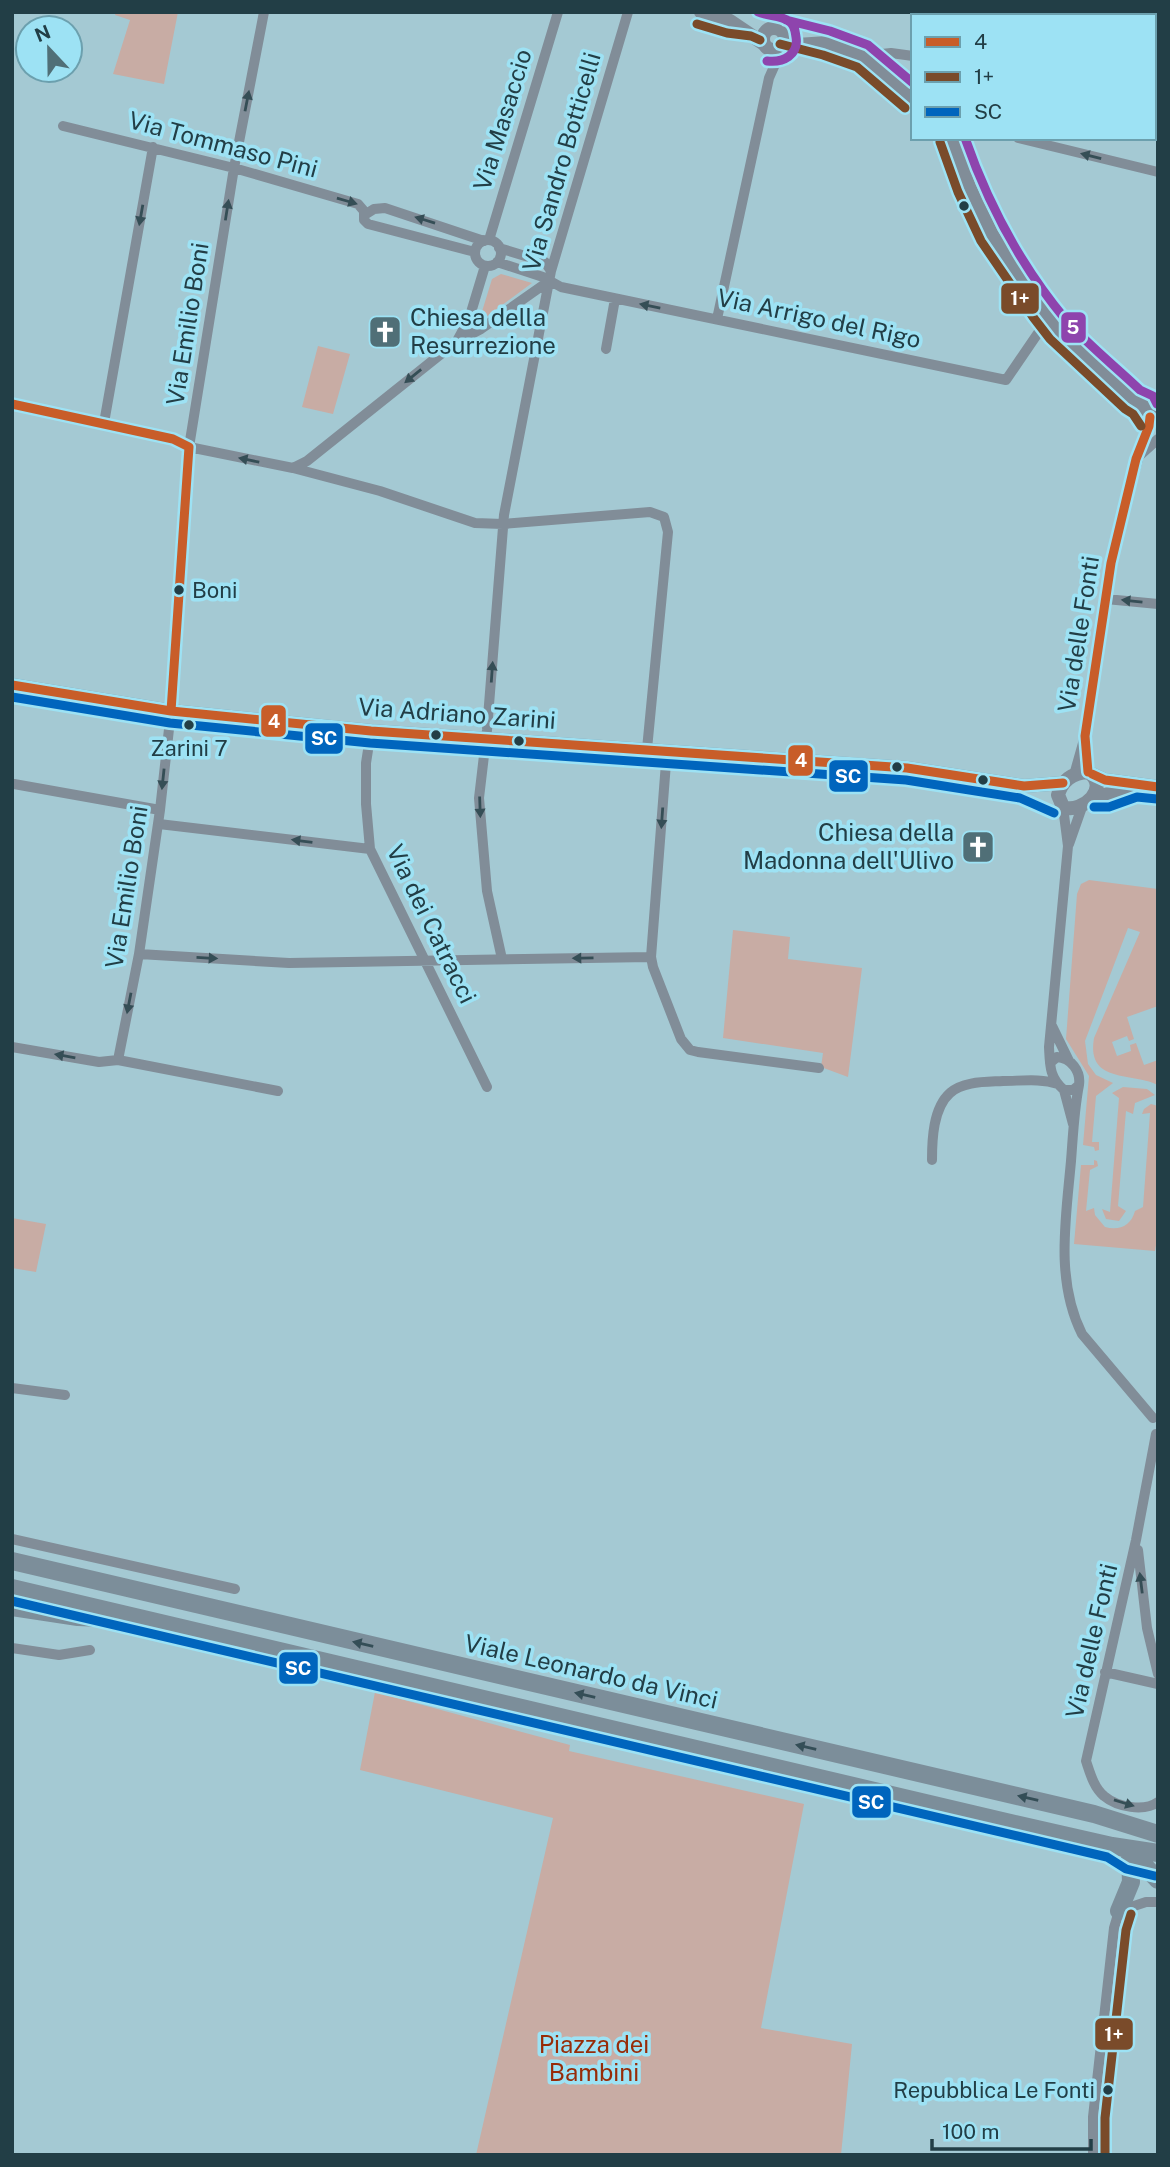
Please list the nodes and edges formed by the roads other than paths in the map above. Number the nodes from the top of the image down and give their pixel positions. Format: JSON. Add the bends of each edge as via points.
{"nodes":[{"id":1,"x":264,"y":12,"type":"edge"},
{"id":2,"x":558,"y":12,"type":"edge"},
{"id":3,"x":628,"y":12,"type":"edge"},
{"id":4,"x":701,"y":12,"type":"edge"},
{"id":5,"x":781,"y":12,"type":"edge"},
{"id":6,"x":775,"y":27,"type":"joint"},
{"id":7,"x":773,"y":47,"type":"junction"},
{"id":8,"x":863,"y":56,"type":"junction"},
{"id":9,"x":911,"y":56,"type":"edge"},
{"id":10,"x":911,"y":97,"type":"edge"},
{"id":11,"x":63,"y":125,"type":"dead end"},
{"id":12,"x":956,"y":140,"type":"edge"},
{"id":13,"x":1026,"y":140,"type":"edge"},
{"id":14,"x":153,"y":148,"type":"junction"},
{"id":15,"x":234,"y":168,"type":"junction"},
{"id":16,"x":1158,"y":172,"type":"edge"},
{"id":17,"x":366,"y":214,"type":"junction"},
{"id":18,"x":487,"y":241,"type":"junction"},
{"id":19,"x":499,"y":248,"type":"junction"},
{"id":20,"x":475,"y":252,"type":"junction"},
{"id":21,"x":491,"y":264,"type":"junction"},
{"id":22,"x":550,"y":276,"type":"junction"},
{"id":23,"x":615,"y":299,"type":"junction"},
{"id":24,"x":1049,"y":317,"type":"junction"},
{"id":25,"x":717,"y":319,"type":"junction"},
{"id":26,"x":456,"y":342,"type":"junction"},
{"id":27,"x":606,"y":349,"type":"dead end"},
{"id":28,"x":12,"y":404,"type":"edge"},
{"id":29,"x":1154,"y":406,"type":"edge"},
{"id":30,"x":104,"y":424,"type":"junction"},
{"id":31,"x":1158,"y":439,"type":"edge"},
{"id":32,"x":189,"y":447,"type":"junction"},
{"id":33,"x":1136,"y":459,"type":"junction"},
{"id":34,"x":293,"y":468,"type":"junction"},
{"id":35,"x":503,"y":524,"type":"junction"},
{"id":36,"x":1106,"y":599,"type":"junction"},
{"id":37,"x":1158,"y":604,"type":"edge"},
{"id":38,"x":12,"y":685,"type":"edge"},
{"id":39,"x":170,"y":711,"type":"junction"},
{"id":40,"x":371,"y":731,"type":"junction"},
{"id":41,"x":486,"y":740,"type":"junction"},
{"id":42,"x":647,"y":749,"type":"junction"},
{"id":43,"x":667,"y":750,"type":"junction"},
{"id":44,"x":1079,"y":776,"type":"junction"},
{"id":45,"x":14,"y":783,"type":"dead end"},
{"id":46,"x":1136,"y":785,"type":"junction"},
{"id":47,"x":1024,"y":786,"type":"junction"},
{"id":48,"x":1158,"y":787,"type":"edge"},
{"id":49,"x":1094,"y":795,"type":"junction"},
{"id":50,"x":1061,"y":804,"type":"junction"},
{"id":51,"x":1082,"y":807,"type":"junction"},
{"id":52,"x":160,"y":810,"type":"junction"},
{"id":53,"x":159,"y":824,"type":"junction"},
{"id":54,"x":1068,"y":846,"type":"junction"},
{"id":55,"x":370,"y":849,"type":"junction"},
{"id":56,"x":139,"y":954,"type":"junction"},
{"id":57,"x":652,"y":957,"type":"junction"},
{"id":58,"x":424,"y":959,"type":"junction"},
{"id":59,"x":502,"y":959,"type":"junction"},
{"id":60,"x":1052,"y":1026,"type":"junction"},
{"id":61,"x":12,"y":1046,"type":"edge"},
{"id":62,"x":118,"y":1060,"type":"junction"},
{"id":63,"x":1069,"y":1061,"type":"junction"},
{"id":64,"x":1050,"y":1064,"type":"junction"},
{"id":65,"x":819,"y":1069,"type":"dead end"},
{"id":66,"x":1028,"y":1080,"type":"junction"},
{"id":67,"x":1079,"y":1085,"type":"junction"},
{"id":68,"x":487,"y":1087,"type":"dead end"},
{"id":69,"x":1061,"y":1087,"type":"junction"},
{"id":70,"x":278,"y":1091,"type":"dead end"},
{"id":71,"x":1074,"y":1126,"type":"junction"},
{"id":72,"x":932,"y":1160,"type":"dead end"},
{"id":73,"x":12,"y":1388,"type":"edge"},
{"id":74,"x":65,"y":1395,"type":"dead end"},
{"id":75,"x":1156,"y":1417,"type":"edge"},
{"id":76,"x":1157,"y":1434,"type":"edge"},
{"id":77,"x":12,"y":1539,"type":"edge"},
{"id":78,"x":1136,"y":1540,"type":"junction"},
{"id":79,"x":12,"y":1561,"type":"edge"},
{"id":80,"x":12,"y":1588,"type":"edge"},
{"id":81,"x":235,"y":1589,"type":"dead end"},
{"id":82,"x":12,"y":1606,"type":"edge"},
{"id":83,"x":145,"y":1619,"type":"junction"},
{"id":84,"x":12,"y":1648,"type":"edge"},
{"id":85,"x":90,"y":1650,"type":"dead end"},
{"id":86,"x":1105,"y":1672,"type":"junction"},
{"id":87,"x":1158,"y":1674,"type":"edge"},
{"id":88,"x":1158,"y":1684,"type":"edge"},
{"id":89,"x":1158,"y":1802,"type":"edge"},
{"id":90,"x":1094,"y":1814,"type":"junction"},
{"id":91,"x":1158,"y":1825,"type":"edge"},
{"id":92,"x":1158,"y":1834,"type":"edge"},
{"id":93,"x":1112,"y":1846,"type":"junction"},
{"id":94,"x":1158,"y":1853,"type":"edge"},
{"id":95,"x":1135,"y":1859,"type":"junction"},
{"id":96,"x":1158,"y":1864,"type":"edge"},
{"id":97,"x":1158,"y":1880,"type":"edge"},
{"id":98,"x":1158,"y":1902,"type":"edge"},
{"id":99,"x":1119,"y":1911,"type":"junction"},
{"id":100,"x":1093,"y":2155,"type":"edge"}],
"edges":[{"from":15,"to":1,"type":"street","name":"Via Emilio Boni","one_way":true},
{"from":2,"to":18,"type":"street","name":"Via Masaccio"},
{"from":3,"to":22,"type":"street","name":"Via Sandro Botticelli"},
{"from":4,"to":7,"type":"street","via":[[730,21]]},
{"from":5,"to":6,"type":"street"},
{"from":6,"to":7,"type":"street","via":[[785,36]]},
{"from":7,"to":8,"type":"street","via":[[827,43]]},
{"from":7,"to":25,"type":"street"},
{"from":8,"to":9,"type":"street"},
{"from":8,"to":10,"type":"street"},
{"from":11,"to":14,"type":"street","name":"Via Tommaso Pini"},
{"from":12,"to":24,"type":"street","via":[[969,187],[992,235]]},
{"from":16,"to":13,"type":"street","one_way":true},
{"from":14,"to":15,"type":"street","name":"Via Tommaso Pini"},
{"from":14,"to":30,"type":"street","one_way":true},
{"from":15,"to":17,"type":"street","name":"Via Tommaso Pini","one_way":true,"via":[[358,204]]},
{"from":32,"to":15,"type":"street","name":"Via Emilio Boni","one_way":true},
{"from":18,"to":17,"type":"street","one_way":true,"via":[[385,208]]},
{"from":17,"to":20,"type":"street","name":"Via Tommaso Pini","via":[[368,224]]},
{"from":18,"to":19,"type":"street"},
{"from":18,"to":20,"type":"street"},
{"from":19,"to":21,"type":"street","via":[[500,255]]},
{"from":19,"to":22,"type":"street","via":[[545,262]]},
{"from":20,"to":21,"type":"street","via":[[476,259]]},
{"from":21,"to":22,"type":"street"},
{"from":21,"to":26,"type":"street"},
{"from":22,"to":23,"type":"street","name":"Via Arrigo del Rigo","via":[[561,287]]},
{"from":22,"to":26,"type":"street","via":[[481,329]]},
{"from":22,"to":35,"type":"street","name":"Via Sandro Botticelli"},
{"from":25,"to":23,"type":"street","name":"Via Arrigo del Rigo","one_way":true},
{"from":23,"to":27,"type":"street"},
{"from":24,"to":25,"type":"street","name":"Via Arrigo del Rigo","via":[[1006,380]]},
{"from":24,"to":29,"type":"street","via":[[1133,400]]},
{"from":26,"to":34,"type":"street","one_way":true},
{"from":28,"to":30,"type":"street"},
{"from":29,"to":33,"type":"street","name":"Via delle Fonti"},
{"from":30,"to":32,"type":"street","via":[[173,439]]},
{"from":31,"to":33,"type":"street"},
{"from":34,"to":32,"type":"street","one_way":true},
{"from":32,"to":39,"type":"street","name":"Via Emilio Boni"},
{"from":33,"to":36,"type":"street","name":"Via delle Fonti"},
{"from":34,"to":35,"type":"street","via":[[475,523]]},
{"from":41,"to":35,"type":"street","name":"Via Sandro Botticelli","one_way":true},
{"from":35,"to":42,"type":"street","via":[[650,512],[664,517],[668,531]]},
{"from":37,"to":36,"type":"street","one_way":true},
{"from":36,"to":44,"type":"street","name":"Via delle Fonti"},
{"from":38,"to":39,"type":"street","name":"Via Adriano Zarini"},
{"from":39,"to":40,"type":"street","name":"Via Adriano Zarini"},
{"from":39,"to":52,"type":"street","name":"Via Emilio Boni","one_way":true},
{"from":40,"to":41,"type":"street","name":"Via Adriano Zarini"},
{"from":40,"to":55,"type":"street","name":"Via dei Catracci","via":[[366,763]]},
{"from":41,"to":42,"type":"street","name":"Via Adriano Zarini"},
{"from":41,"to":59,"type":"street","name":"Via Sandro Botticelli","one_way":true,"via":[[479,798],[482,841],[486,891]]},
{"from":42,"to":43,"type":"street","name":"Via Adriano Zarini"},
{"from":43,"to":47,"type":"street","name":"Via Adriano Zarini","via":[[907,768]]},
{"from":43,"to":57,"type":"street","one_way":true},
{"from":44,"to":46,"type":"street"},
{"from":44,"to":47,"type":"street"},
{"from":44,"to":49,"type":"street","via":[[1096,780]]},
{"from":44,"to":50,"type":"street","via":[[1058,795]]},
{"from":45,"to":52,"type":"street"},
{"from":46,"to":48,"type":"street"},
{"from":46,"to":49,"type":"street"},
{"from":47,"to":50,"type":"street"},
{"from":49,"to":51,"type":"street"},
{"from":50,"to":51,"type":"street"},
{"from":50,"to":54,"type":"street","name":"Via delle Fonti"},
{"from":51,"to":54,"type":"street","name":"Via delle Fonti"},
{"from":52,"to":53,"type":"street","name":"Via Emilio Boni"},
{"from":55,"to":53,"type":"street","one_way":true},
{"from":53,"to":56,"type":"street","name":"Via Emilio Boni"},
{"from":54,"to":60,"type":"street","name":"Via delle Fonti"},
{"from":55,"to":58,"type":"street","name":"Via dei Catracci"},
{"from":56,"to":58,"type":"street","one_way":true,"via":[[289,963]]},
{"from":56,"to":62,"type":"street","name":"Via Emilio Boni","one_way":true},
{"from":57,"to":59,"type":"street","one_way":true},
{"from":57,"to":65,"type":"street","via":[[681,1039],[690,1049]]},
{"from":58,"to":59,"type":"street"},
{"from":58,"to":68,"type":"street","name":"Via dei Catracci"},
{"from":60,"to":63,"type":"street","name":"Via delle Fonti"},
{"from":60,"to":64,"type":"street","name":"Via delle Fonti"},
{"from":62,"to":61,"type":"street","one_way":true,"via":[[99,1062]]},
{"from":62,"to":70,"type":"street"},
{"from":63,"to":64,"type":"street","via":[[1057,1057]]},
{"from":63,"to":67,"type":"street","name":"Via delle Fonti"},
{"from":64,"to":66,"type":"street"},
{"from":64,"to":69,"type":"street","name":"Via delle Fonti"},
{"from":66,"to":69,"type":"street"},
{"from":66,"to":72,"type":"street","via":[[983,1082],[950,1093],[932,1131]]},
{"from":67,"to":69,"type":"street","via":[[1073,1090]]},
{"from":67,"to":71,"type":"street","name":"Via delle Fonti"},
{"from":69,"to":71,"type":"street","name":"Via delle Fonti"},
{"from":71,"to":75,"type":"street","name":"Via delle Fonti","via":[[1064,1253],[1073,1311],[1082,1334]]},
{"from":73,"to":74,"type":"street"},
{"from":75,"to":76,"type":"street","name":"Via delle Fonti","via":[[1148,1427]]},
{"from":76,"to":78,"type":"street","name":"Via delle Fonti"},
{"from":77,"to":81,"type":"street"},
{"from":78,"to":86,"type":"street","name":"Via delle Fonti"},
{"from":87,"to":78,"type":"street","one_way":true},
{"from":90,"to":79,"type":"highway","name":"Viale Leonardo da Vinci","one_way":true},
{"from":80,"to":83,"type":"highway","name":"Viale Leonardo da Vinci"},
{"from":82,"to":83,"type":"highway","via":[[78,1617]]},
{"from":83,"to":93,"type":"highway","name":"Viale Leonardo da Vinci"},
{"from":84,"to":85,"type":"street","via":[[59,1655]]},
{"from":86,"to":88,"type":"street"},
{"from":86,"to":89,"type":"street","name":"Via delle Fonti","one_way":true,"via":[[1086,1761],[1092,1779],[1104,1796],[1127,1806]]},
{"from":90,"to":91,"type":"highway"},
{"from":90,"to":92,"type":"highway","name":"Viale Leonardo da Vinci"},
{"from":93,"to":94,"type":"highway","name":"Viale Leonardo da Vinci"},
{"from":93,"to":95,"type":"highway"},
{"from":95,"to":96,"type":"highway"},
{"from":95,"to":97,"type":"highway"},
{"from":95,"to":99,"type":"highway"},
{"from":98,"to":99,"type":"street"},
{"from":99,"to":100,"type":"street","via":[[1093,2117]]}]}
